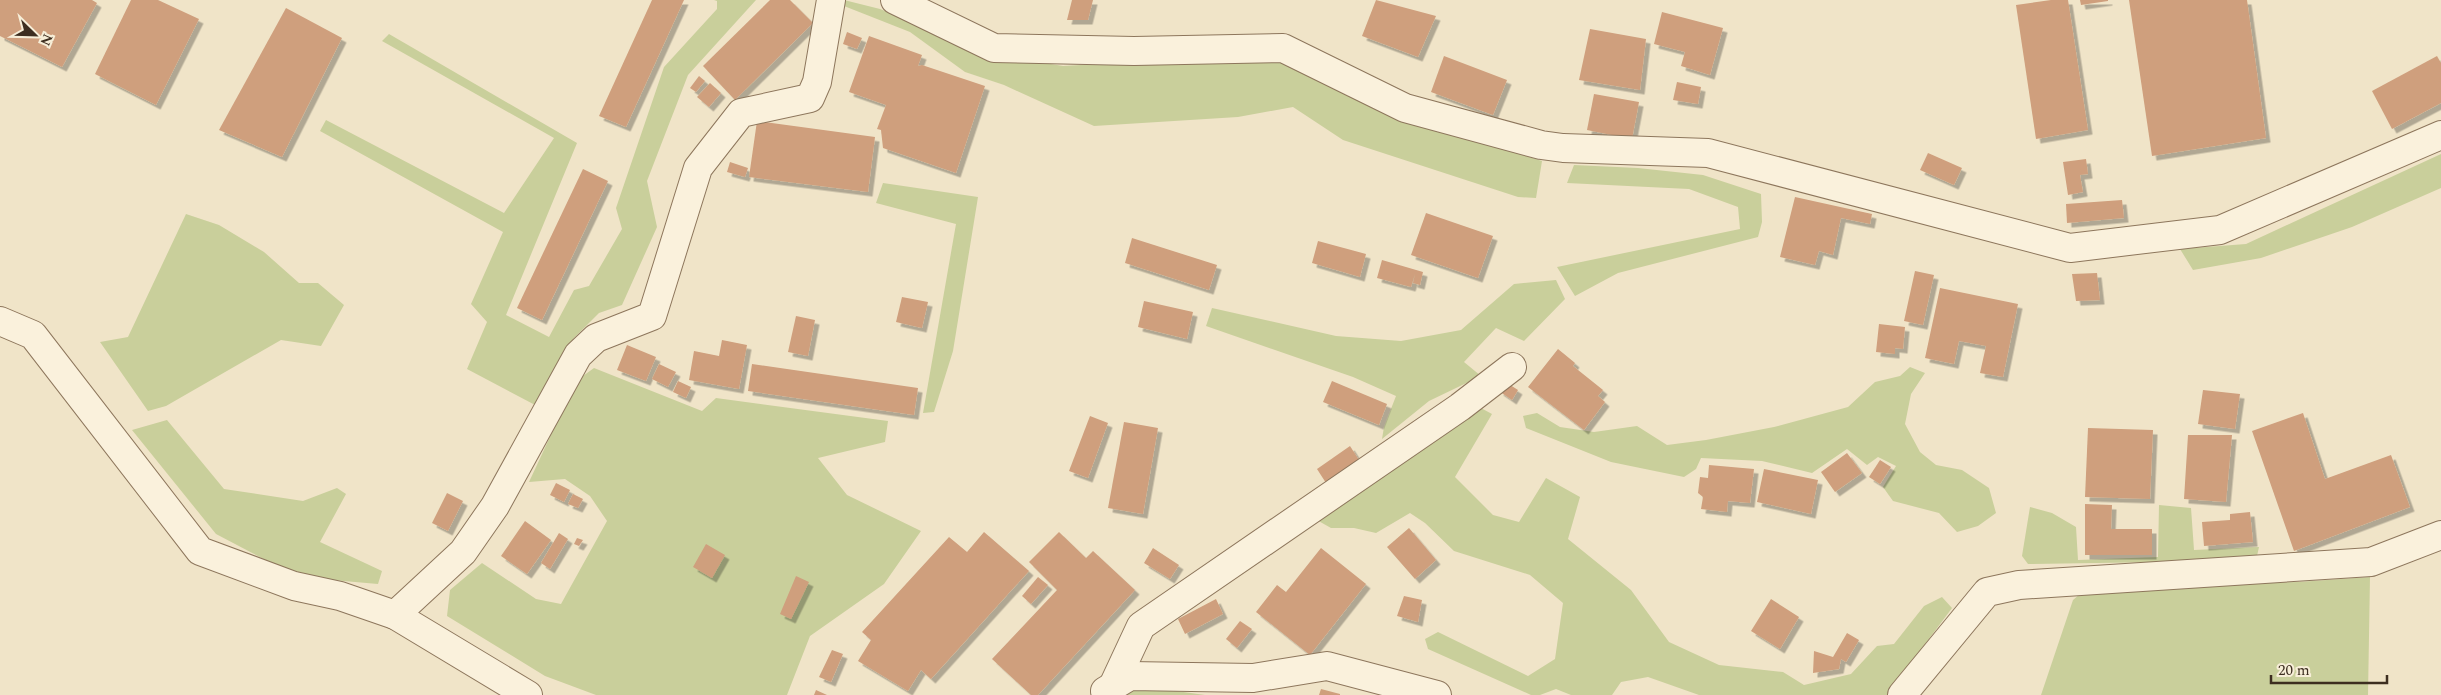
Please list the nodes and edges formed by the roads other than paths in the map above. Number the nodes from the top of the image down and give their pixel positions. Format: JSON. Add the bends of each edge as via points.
{"nodes":[{"id":1,"x":831,"y":0,"type":"edge"},
{"id":2,"x":895,"y":0,"type":"edge"},
{"id":3,"x":2441,"y":135,"type":"edge"},
{"id":4,"x":0,"y":321,"type":"edge"},
{"id":5,"x":1512,"y":367,"type":"dead end"},
{"id":6,"x":2441,"y":535,"type":"edge"},
{"id":7,"x":395,"y":615,"type":"junction"},
{"id":8,"x":1106,"y":690,"type":"edge"},
{"id":9,"x":528,"y":695,"type":"edge"},
{"id":10,"x":1437,"y":695,"type":"edge"},
{"id":11,"x":1902,"y":695,"type":"edge"}],
"edges":[{"from":1,"to":7,"type":"lane","via":[[817,82],[810,98],[742,113],[698,168],[652,316],[596,338],[578,355],[495,506],[463,552]]},
{"from":2,"to":3,"type":"lane","via":[[994,48],[1134,51],[1283,48],[1405,108],[1541,145],[1708,153],[2070,248],[2220,230]]},
{"from":4,"to":7,"type":"lane","via":[[33,335],[200,551],[294,586],[340,596]]},
{"from":5,"to":8,"type":"lane","via":[[1460,407],[1141,626]]},
{"from":6,"to":11,"type":"lane","via":[[2371,562],[2019,585],[1987,592]]},
{"from":7,"to":9,"type":"lane"},
{"from":8,"to":10,"type":"lane","via":[[1130,676],[1253,678],[1327,666]]}]}
